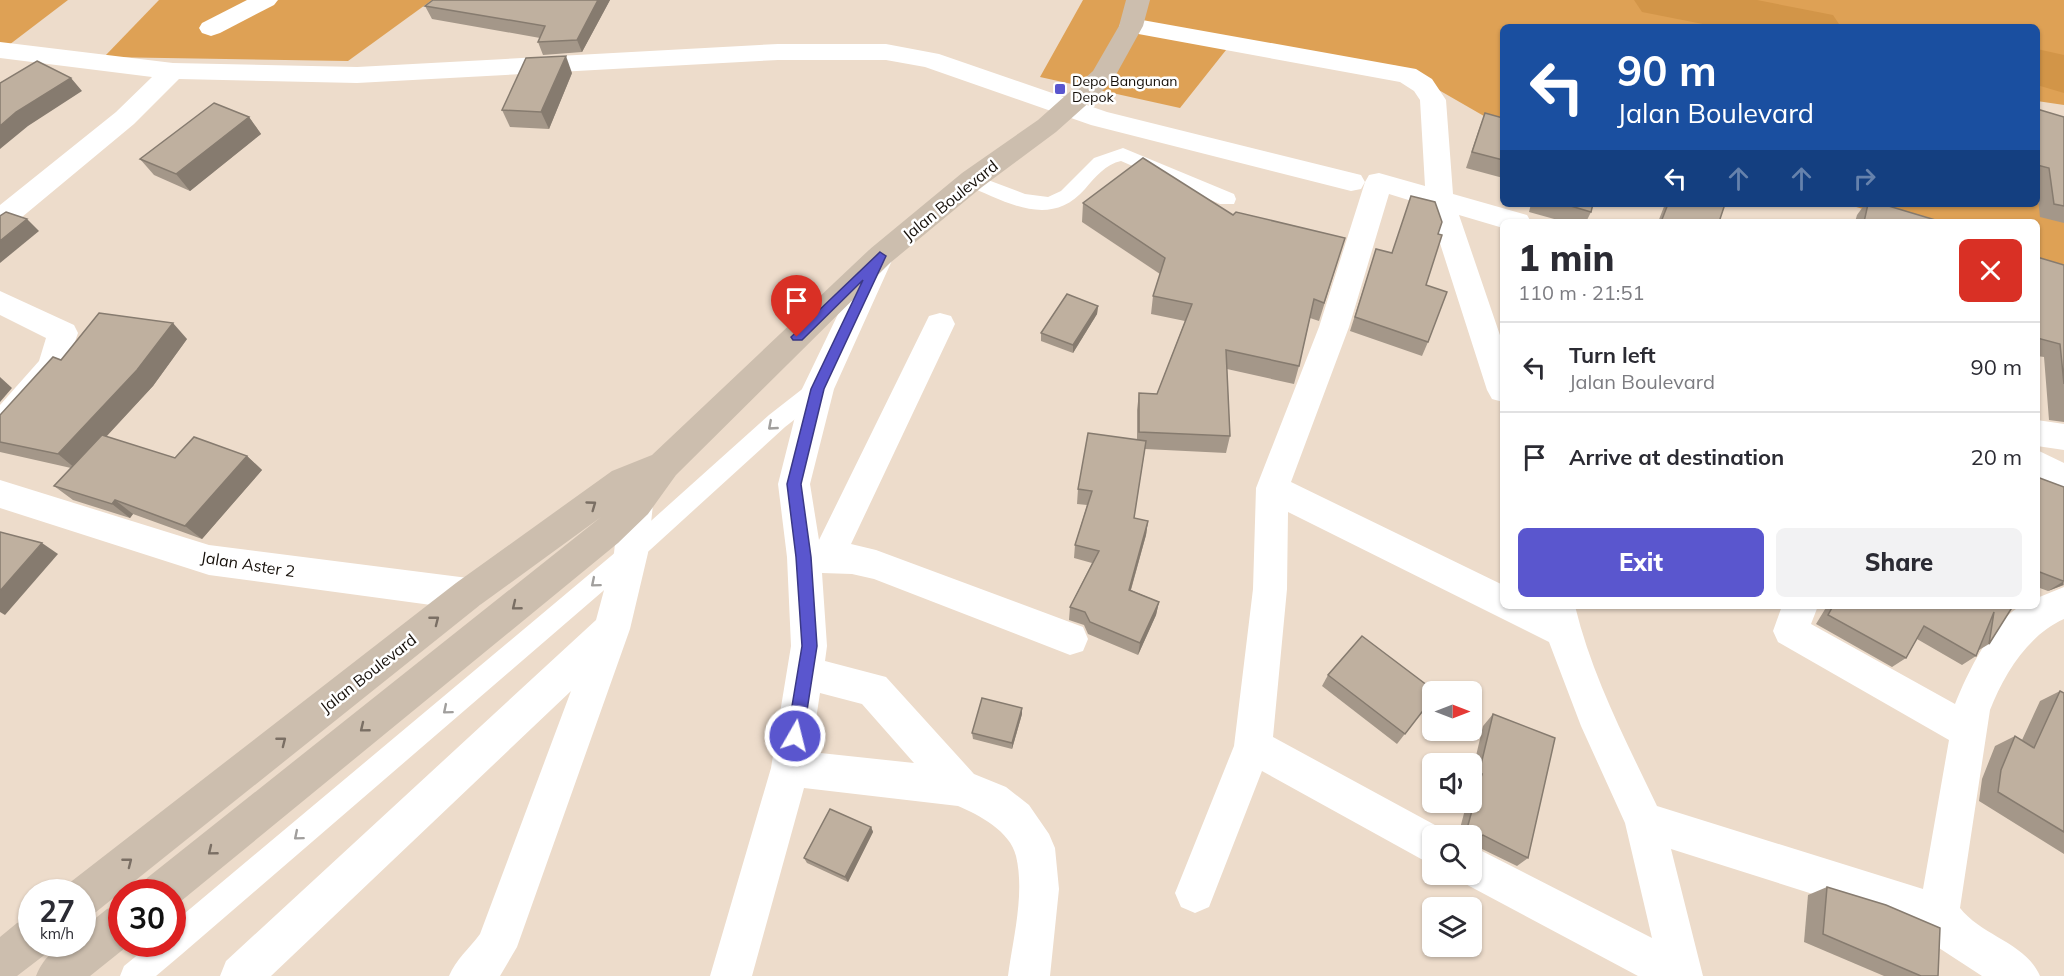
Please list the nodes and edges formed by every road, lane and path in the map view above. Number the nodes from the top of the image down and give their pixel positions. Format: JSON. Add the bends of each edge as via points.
{"nodes":[{"id":1,"x":266,"y":0,"type":"edge"},
{"id":2,"x":1135,"y":13,"type":"edge"},
{"id":3,"x":211,"y":28,"type":"dead end"},
{"id":4,"x":0,"y":50,"type":"edge"},
{"id":5,"x":173,"y":71,"type":"junction"},
{"id":6,"x":1068,"y":109,"type":"junction"},
{"id":7,"x":972,"y":180,"type":"junction"},
{"id":8,"x":1351,"y":182,"type":"dead end"},
{"id":9,"x":1227,"y":199,"type":"dead end"},
{"id":10,"x":1440,"y":199,"type":"junction"},
{"id":11,"x":1507,"y":219,"type":"edge"},
{"id":12,"x":0,"y":220,"type":"edge"},
{"id":13,"x":880,"y":256,"type":"junction"},
{"id":14,"x":0,"y":302,"type":"edge"},
{"id":15,"x":940,"y":324,"type":"dead end"},
{"id":16,"x":1500,"y":381,"type":"edge"},
{"id":17,"x":818,"y":389,"type":"junction"},
{"id":18,"x":0,"y":427,"type":"edge"},
{"id":19,"x":2040,"y":433,"type":"edge"},
{"id":20,"x":2064,"y":437,"type":"edge"},
{"id":21,"x":2040,"y":465,"type":"edge"},
{"id":22,"x":2064,"y":479,"type":"edge"},
{"id":23,"x":1272,"y":488,"type":"junction"},
{"id":24,"x":630,"y":493,"type":"junction"},
{"id":25,"x":0,"y":494,"type":"edge"},
{"id":26,"x":631,"y":553,"type":"junction"},
{"id":27,"x":815,"y":557,"type":"junction"},
{"id":28,"x":468,"y":594,"type":"junction"},
{"id":29,"x":1500,"y":601,"type":"edge"},
{"id":30,"x":2064,"y":603,"type":"edge"},
{"id":31,"x":1523,"y":609,"type":"edge"},
{"id":32,"x":1799,"y":609,"type":"edge"},
{"id":33,"x":1560,"y":619,"type":"edge"},
{"id":34,"x":612,"y":629,"type":"junction"},
{"id":35,"x":1070,"y":639,"type":"dead end"},
{"id":36,"x":805,"y":673,"type":"junction"},
{"id":37,"x":1965,"y":729,"type":"junction"},
{"id":38,"x":1253,"y":746,"type":"junction"},
{"id":39,"x":790,"y":768,"type":"junction"},
{"id":40,"x":960,"y":787,"type":"junction"},
{"id":41,"x":1644,"y":821,"type":"junction"},
{"id":42,"x":1422,"y":839,"type":"edge"},
{"id":43,"x":1482,"y":871,"type":"edge"},
{"id":44,"x":176,"y":879,"type":"edge"},
{"id":45,"x":96,"y":887,"type":"edge"},
{"id":46,"x":1196,"y":893,"type":"dead end"},
{"id":47,"x":1939,"y":914,"type":"junction"},
{"id":48,"x":186,"y":931,"type":"edge"},
{"id":49,"x":108,"y":935,"type":"edge"},
{"id":50,"x":18,"y":949,"type":"edge"},
{"id":51,"x":156,"y":957,"type":"edge"},
{"id":52,"x":0,"y":963,"type":"edge"},
{"id":53,"x":57,"y":976,"type":"edge"},
{"id":54,"x":134,"y":976,"type":"edge"},
{"id":55,"x":241,"y":976,"type":"edge"},
{"id":56,"x":470,"y":976,"type":"edge"},
{"id":57,"x":731,"y":976,"type":"edge"},
{"id":58,"x":1029,"y":976,"type":"edge"},
{"id":59,"x":1682,"y":976,"type":"edge"},
{"id":60,"x":2019,"y":976,"type":"edge"}],
"edges":[{"from":1,"to":3,"type":"street"},
{"from":2,"to":6,"type":"main road","name":"Jalan Boulevard","via":[[1103,76]]},
{"from":2,"to":10,"type":"street","via":[[1407,75],[1423,85],[1433,100]]},
{"from":4,"to":5,"type":"street"},
{"from":5,"to":6,"type":"street","via":[[357,75],[778,51],[886,51],[930,60]]},
{"from":5,"to":12,"type":"street","via":[[125,118]]},
{"from":6,"to":7,"type":"main road","name":"Jalan Boulevard"},
{"from":6,"to":8,"type":"street"},
{"from":7,"to":9,"type":"lane","via":[[1032,202],[1059,202],[1101,160],[1123,154]]},
{"from":7,"to":13,"type":"main road","name":"Jalan Boulevard"},
{"from":10,"to":11,"type":"street"},
{"from":10,"to":16,"type":"street"},
{"from":10,"to":23,"type":"street","via":[[1379,182],[1334,327]]},
{"from":13,"to":17,"type":"street"},
{"from":13,"to":24,"type":"main road","name":"Jalan Boulevard","via":[[664,465]]},
{"from":14,"to":18,"type":"street","via":[[63,333],[54,366]]},
{"from":15,"to":27,"type":"street"},
{"from":17,"to":26,"type":"lane","one_way":true},
{"from":17,"to":27,"type":"street","via":[[794,484]]},
{"from":19,"to":20,"type":"street"},
{"from":21,"to":22,"type":"street"},
{"from":23,"to":29,"type":"street"},
{"from":23,"to":38,"type":"street","via":[[1270,589]]},
{"from":24,"to":26,"type":"street"},
{"from":28,"to":24,"type":"main road","name":"Jalan Boulevard","one_way":true},
{"from":24,"to":44,"type":"main road","name":"Jalan Boulevard","one_way":true,"via":[[606,533]]},
{"from":25,"to":28,"type":"street","name":"Jalan Aster 2","via":[[209,560]]},
{"from":26,"to":34,"type":"street"},
{"from":26,"to":48,"type":"lane","one_way":true},
{"from":27,"to":35,"type":"street","via":[[876,565]]},
{"from":27,"to":36,"type":"street"},
{"from":45,"to":28,"type":"main road","name":"Jalan Boulevard","one_way":true},
{"from":30,"to":37,"type":"street","via":[[2030,620],[1999,657],[1975,694]]},
{"from":31,"to":33,"type":"street"},
{"from":32,"to":37,"type":"street","via":[[1791,631]]},
{"from":33,"to":41,"type":"street","via":[[1600,726]]},
{"from":34,"to":55,"type":"street"},
{"from":34,"to":56,"type":"street","via":[[496,947]]},
{"from":36,"to":39,"type":"street"},
{"from":36,"to":40,"type":"street","via":[[873,689]]},
{"from":37,"to":47,"type":"street","via":[[1968,738]]},
{"from":38,"to":42,"type":"street"},
{"from":38,"to":46,"type":"street"},
{"from":39,"to":40,"type":"street"},
{"from":39,"to":57,"type":"street"},
{"from":40,"to":58,"type":"street","via":[[992,801],[1015,819],[1035,848],[1039,889]]},
{"from":41,"to":47,"type":"street"},
{"from":41,"to":59,"type":"street"},
{"from":43,"to":59,"type":"street"},
{"from":47,"to":60,"type":"street","via":[[1954,933]]},
{"from":49,"to":53,"type":"main road"},
{"from":50,"to":52,"type":"main road"},
{"from":51,"to":54,"type":"lane"}]}
